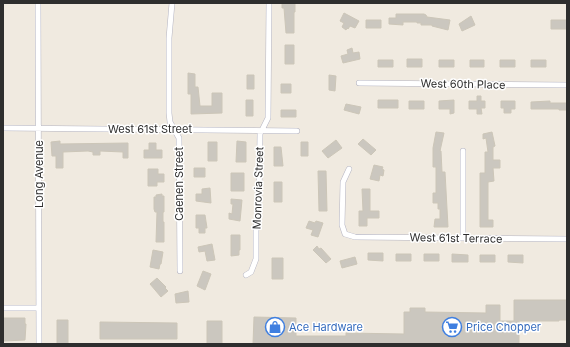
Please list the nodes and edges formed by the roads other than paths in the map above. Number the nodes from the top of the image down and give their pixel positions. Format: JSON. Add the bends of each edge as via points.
{"nodes":[{"id":1,"x":38,"y":3,"type":"edge"},
{"id":2,"x":172,"y":3,"type":"edge"},
{"id":3,"x":269,"y":3,"type":"edge"},
{"id":4,"x":359,"y":83,"type":"dead end"},
{"id":5,"x":567,"y":85,"type":"edge"},
{"id":6,"x":3,"y":128,"type":"edge"},
{"id":7,"x":38,"y":128,"type":"junction"},
{"id":8,"x":174,"y":129,"type":"junction"},
{"id":9,"x":263,"y":130,"type":"junction"},
{"id":10,"x":296,"y":131,"type":"dead end"},
{"id":11,"x":463,"y":150,"type":"dead end"},
{"id":12,"x":349,"y":169,"type":"dead end"},
{"id":13,"x":463,"y":238,"type":"junction"},
{"id":14,"x":567,"y":239,"type":"edge"},
{"id":15,"x":180,"y":271,"type":"dead end"},
{"id":16,"x":246,"y":275,"type":"dead end"},
{"id":17,"x":3,"y":308,"type":"edge"},
{"id":18,"x":39,"y":308,"type":"junction"},
{"id":19,"x":39,"y":344,"type":"edge"}],
"edges":[{"from":1,"to":7,"type":"street","name":"Long Avenue"},
{"from":2,"to":8,"type":"street","name":"Caenen Street","via":[[169,38],[169,113]]},
{"from":3,"to":9,"type":"street","name":"Monrovia Street","via":[[269,108]]},
{"from":4,"to":5,"type":"street","name":"West 60th Place"},
{"from":6,"to":7,"type":"street","name":"West 61st Street"},
{"from":7,"to":8,"type":"street","name":"West 61st Street"},
{"from":7,"to":18,"type":"street","name":"Long Avenue"},
{"from":8,"to":9,"type":"street","name":"West 61st Street"},
{"from":8,"to":15,"type":"street","name":"Caenen Street","via":[[179,138]]},
{"from":9,"to":10,"type":"street","name":"West 61st Street"},
{"from":9,"to":16,"type":"street","name":"Monrovia Street","via":[[260,134],[256,259],[251,272]]},
{"from":11,"to":13,"type":"street"},
{"from":12,"to":13,"type":"street","name":"West 61st Terrace","via":[[343,182],[342,225],[345,234],[356,237]]},
{"from":13,"to":14,"type":"street","name":"West 61st Terrace"},
{"from":17,"to":18,"type":"street"},
{"from":18,"to":19,"type":"street","name":"Long Avenue"}]}
